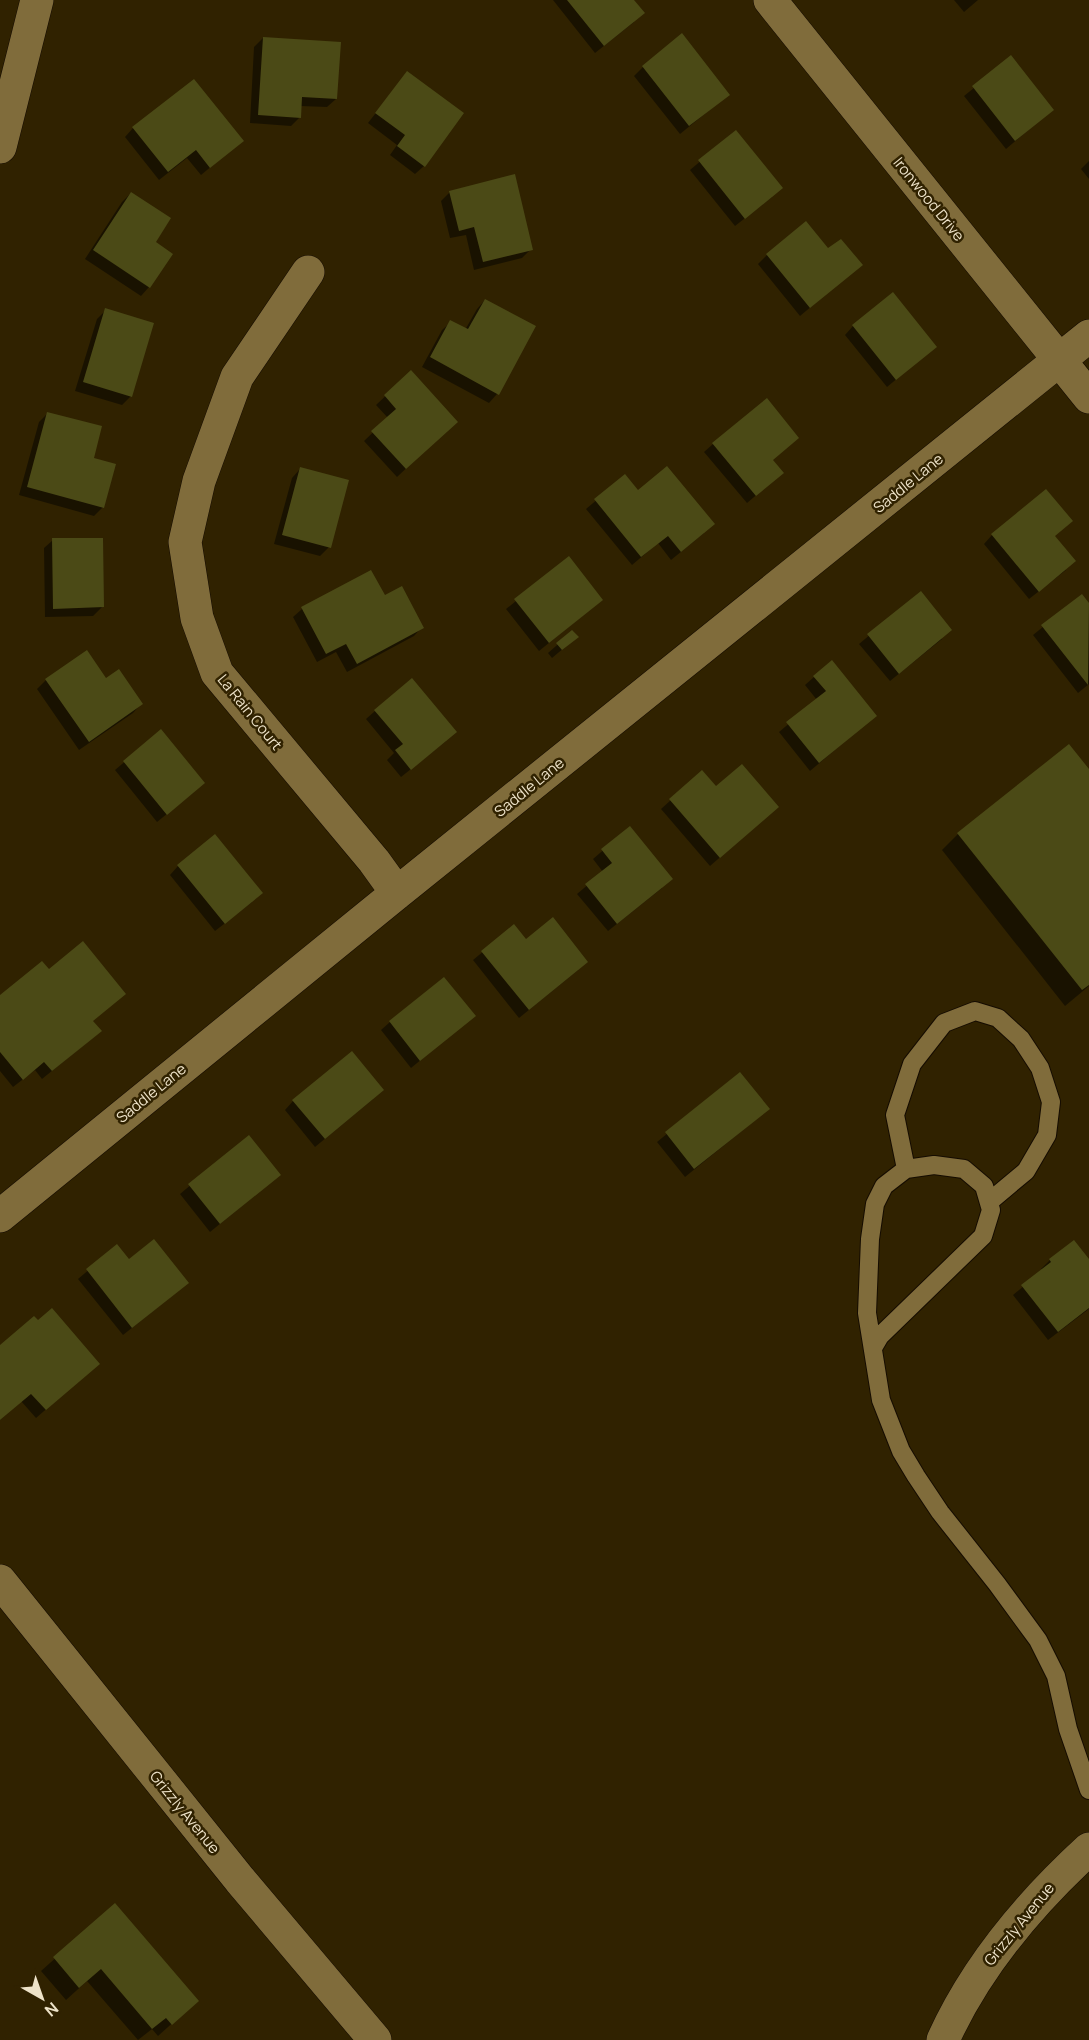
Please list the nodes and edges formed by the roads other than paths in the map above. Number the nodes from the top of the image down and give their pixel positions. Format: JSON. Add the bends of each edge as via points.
{"nodes":[{"id":1,"x":37,"y":0,"type":"edge"},
{"id":2,"x":770,"y":0,"type":"edge"},
{"id":3,"x":0,"y":147,"type":"edge"},
{"id":4,"x":308,"y":272,"type":"dead end"},
{"id":5,"x":1089,"y":336,"type":"edge"},
{"id":6,"x":1060,"y":361,"type":"junction"},
{"id":7,"x":1089,"y":397,"type":"edge"},
{"id":8,"x":397,"y":893,"type":"junction"},
{"id":9,"x":906,"y":1169,"type":"junction"},
{"id":10,"x":988,"y":1202,"type":"junction"},
{"id":11,"x":0,"y":1216,"type":"edge"},
{"id":12,"x":873,"y":1348,"type":"junction"},
{"id":13,"x":0,"y":1581,"type":"edge"},
{"id":14,"x":1089,"y":1790,"type":"edge"},
{"id":15,"x":1089,"y":1849,"type":"edge"},
{"id":16,"x":375,"y":2040,"type":"edge"},
{"id":17,"x":943,"y":2040,"type":"edge"}],
"edges":[{"from":1,"to":3,"type":"street"},
{"from":2,"to":6,"type":"street","name":"Ironwood Drive"},
{"from":4,"to":8,"type":"street","name":"La Rain Court","via":[[237,377],[199,481],[185,542],[197,618],[217,673]]},
{"from":5,"to":6,"type":"street","name":"Saddle Lane"},
{"from":6,"to":7,"type":"street","name":"Ironwood Drive"},
{"from":6,"to":8,"type":"street","name":"Saddle Lane"},
{"from":8,"to":11,"type":"street","name":"Saddle Lane"},
{"from":9,"to":10,"type":"lane","via":[[964,1169],[984,1186]]},
{"from":9,"to":10,"type":"lane","via":[[895,1115],[912,1064],[944,1023],[975,1011],[998,1018],[1021,1039],[1040,1068],[1052,1102],[1047,1135],[1026,1171]]},
{"from":9,"to":12,"type":"lane","via":[[884,1186],[875,1204],[867,1313]]},
{"from":10,"to":12,"type":"lane","via":[[991,1210],[983,1236],[880,1336]]},
{"from":12,"to":14,"type":"lane","via":[[881,1400],[901,1451],[940,1512],[1038,1640],[1056,1676],[1068,1729]]},
{"from":13,"to":16,"type":"street","name":"Grizzly Avenue","via":[[240,1880]]},
{"from":15,"to":17,"type":"street","name":"Grizzly Avenue","via":[[1057,1878],[985,1964]]}]}
